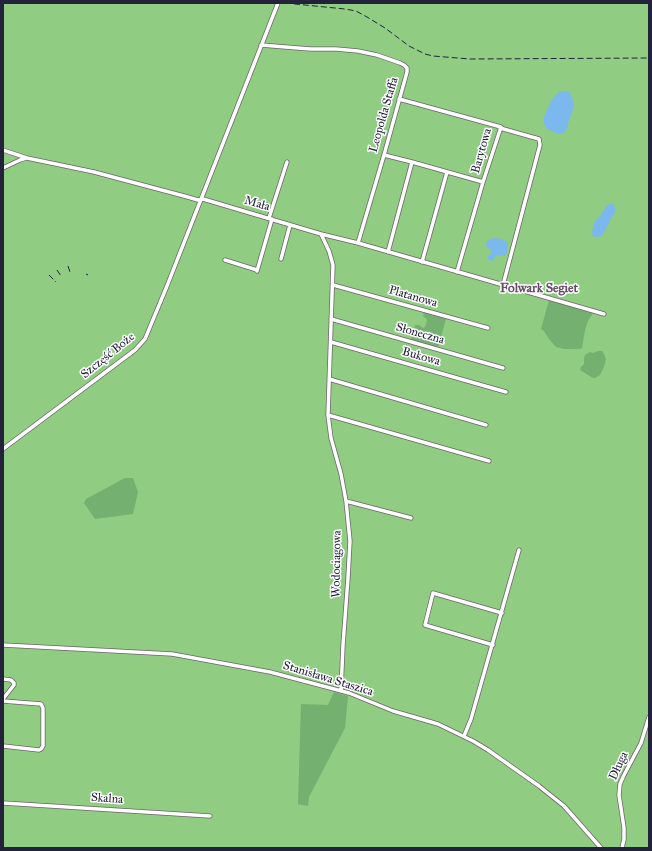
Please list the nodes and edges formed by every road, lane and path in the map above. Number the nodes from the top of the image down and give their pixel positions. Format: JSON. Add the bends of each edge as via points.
{"nodes":[{"id":1,"x":278,"y":3,"type":"edge"},
{"id":2,"x":261,"y":45,"type":"junction"},
{"id":3,"x":399,"y":99,"type":"junction"},
{"id":4,"x":500,"y":128,"type":"junction"},
{"id":5,"x":3,"y":150,"type":"edge"},
{"id":6,"x":384,"y":155,"type":"junction"},
{"id":7,"x":27,"y":158,"type":"junction"},
{"id":8,"x":286,"y":162,"type":"dead end"},
{"id":9,"x":412,"y":162,"type":"junction"},
{"id":10,"x":3,"y":168,"type":"edge"},
{"id":11,"x":447,"y":172,"type":"junction"},
{"id":12,"x":483,"y":182,"type":"junction"},
{"id":13,"x":200,"y":200,"type":"junction"},
{"id":14,"x":270,"y":219,"type":"junction"},
{"id":15,"x":290,"y":225,"type":"junction"},
{"id":16,"x":321,"y":234,"type":"junction"},
{"id":17,"x":358,"y":243,"type":"junction"},
{"id":18,"x":388,"y":252,"type":"junction"},
{"id":19,"x":281,"y":259,"type":"dead end"},
{"id":20,"x":225,"y":260,"type":"dead end"},
{"id":21,"x":422,"y":262,"type":"junction"},
{"id":22,"x":457,"y":272,"type":"junction"},
{"id":23,"x":333,"y":285,"type":"junction"},
{"id":24,"x":503,"y":285,"type":"junction"},
{"id":25,"x":604,"y":314,"type":"dead end"},
{"id":26,"x":331,"y":319,"type":"junction"},
{"id":27,"x":488,"y":328,"type":"dead end"},
{"id":28,"x":331,"y":342,"type":"junction"},
{"id":29,"x":503,"y":368,"type":"dead end"},
{"id":30,"x":329,"y":379,"type":"junction"},
{"id":31,"x":506,"y":392,"type":"dead end"},
{"id":32,"x":328,"y":415,"type":"junction"},
{"id":33,"x":486,"y":425,"type":"dead end"},
{"id":34,"x":3,"y":450,"type":"edge"},
{"id":35,"x":489,"y":460,"type":"dead end"},
{"id":36,"x":346,"y":501,"type":"junction"},
{"id":37,"x":411,"y":518,"type":"dead end"},
{"id":38,"x":519,"y":550,"type":"dead end"},
{"id":39,"x":502,"y":613,"type":"junction"},
{"id":40,"x":3,"y":645,"type":"edge"},
{"id":41,"x":493,"y":645,"type":"junction"},
{"id":42,"x":3,"y":679,"type":"edge"},
{"id":43,"x":341,"y":691,"type":"junction"},
{"id":44,"x":3,"y":700,"type":"edge"},
{"id":45,"x":649,"y":717,"type":"edge"},
{"id":46,"x":464,"y":736,"type":"junction"},
{"id":47,"x":3,"y":746,"type":"edge"},
{"id":48,"x":3,"y":803,"type":"edge"},
{"id":49,"x":210,"y":816,"type":"dead end"},
{"id":50,"x":602,"y":848,"type":"edge"},
{"id":51,"x":622,"y":848,"type":"edge"}],
"edges":[{"from":1,"to":2,"type":"street"},
{"from":2,"to":3,"type":"street","name":"Leopolda Staffa","via":[[358,51],[400,63],[407,71]]},
{"from":2,"to":13,"type":"street"},
{"from":3,"to":4,"type":"street","name":"Barytowa"},
{"from":3,"to":6,"type":"street","name":"Leopolda Staffa"},
{"from":4,"to":12,"type":"street","name":"Barytowa"},
{"from":4,"to":24,"type":"street","via":[[539,140],[540,145]]},
{"from":5,"to":7,"type":"street","name":"Mała"},
{"from":6,"to":9,"type":"street","name":"Barytowa"},
{"from":6,"to":17,"type":"street","name":"Leopolda Staffa"},
{"from":7,"to":10,"type":"street"},
{"from":7,"to":13,"type":"street","name":"Mała","via":[[94,172]]},
{"from":8,"to":14,"type":"street"},
{"from":9,"to":11,"type":"street","name":"Barytowa"},
{"from":9,"to":18,"type":"street"},
{"from":11,"to":12,"type":"street","name":"Barytowa"},
{"from":11,"to":21,"type":"street"},
{"from":12,"to":22,"type":"street"},
{"from":13,"to":14,"type":"street","name":"Mała"},
{"from":13,"to":34,"type":"street","name":"Szczęść Boże","via":[[145,339],[135,350]]},
{"from":14,"to":15,"type":"street","name":"Mała"},
{"from":14,"to":20,"type":"street","via":[[257,270]]},
{"from":15,"to":16,"type":"street","name":"Mała"},
{"from":15,"to":19,"type":"street"},
{"from":16,"to":17,"type":"street","name":"Mała"},
{"from":16,"to":23,"type":"street","name":"Wodociągowa","via":[[332,257]]},
{"from":17,"to":18,"type":"street","name":"Mała"},
{"from":18,"to":21,"type":"street","name":"Mała"},
{"from":21,"to":22,"type":"street","name":"Mała"},
{"from":22,"to":24,"type":"street","name":"Mała"},
{"from":23,"to":26,"type":"street","name":"Wodociągowa"},
{"from":23,"to":27,"type":"street","name":"Platanowa"},
{"from":24,"to":25,"type":"street","name":"Mała"},
{"from":26,"to":28,"type":"street","name":"Wodociągowa"},
{"from":26,"to":29,"type":"street","name":"Słoneczna"},
{"from":28,"to":30,"type":"street","name":"Wodociągowa"},
{"from":28,"to":31,"type":"street","name":"Bukowa"},
{"from":30,"to":32,"type":"street","name":"Wodociągowa"},
{"from":30,"to":33,"type":"street"},
{"from":32,"to":35,"type":"street"},
{"from":32,"to":36,"type":"street","name":"Wodociągowa"},
{"from":36,"to":37,"type":"street"},
{"from":36,"to":43,"type":"street","name":"Wodociągowa","via":[[350,541]]},
{"from":38,"to":39,"type":"street"},
{"from":39,"to":41,"type":"street"},
{"from":39,"to":41,"type":"street","via":[[433,593],[425,625]]},
{"from":40,"to":43,"type":"street","name":"Stanisława Staszica","via":[[172,654],[270,672]]},
{"from":41,"to":46,"type":"street"},
{"from":42,"to":44,"type":"street","via":[[14,683]]},
{"from":43,"to":46,"type":"street","name":"Stanisława Staszica","via":[[393,711],[438,724]]},
{"from":44,"to":47,"type":"street","via":[[41,704],[43,708],[41,749]]},
{"from":45,"to":51,"type":"street","name":"Długa","via":[[641,743],[620,784],[624,828]]},
{"from":46,"to":50,"type":"street","name":"Stanisława Staszica","via":[[514,768],[564,806]]},
{"from":48,"to":49,"type":"street","name":"Skalna"}]}
